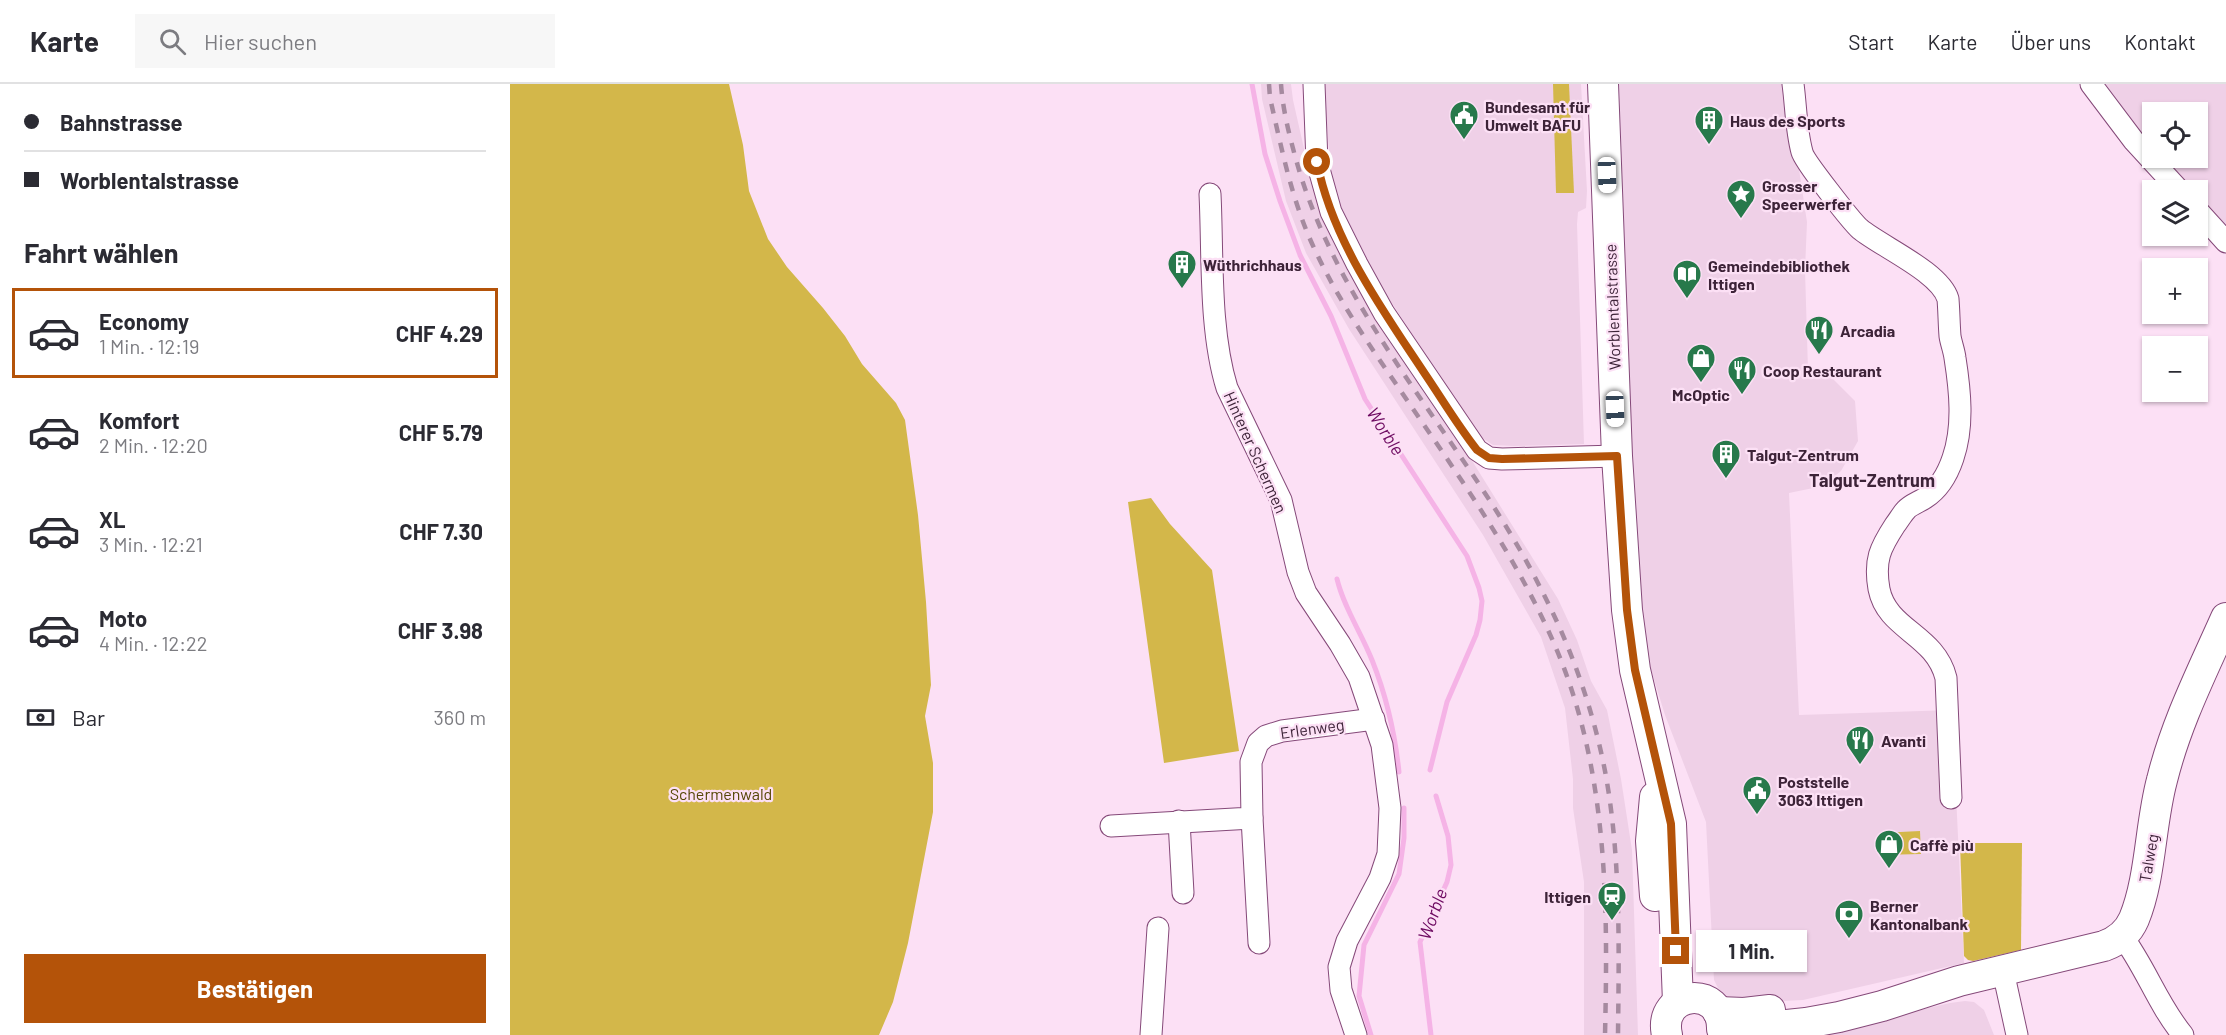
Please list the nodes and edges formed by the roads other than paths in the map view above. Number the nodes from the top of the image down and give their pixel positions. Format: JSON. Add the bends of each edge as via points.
{"nodes":[{"id":1,"x":1314,"y":84,"type":"edge"},
{"id":2,"x":1603,"y":84,"type":"edge"},
{"id":3,"x":1792,"y":84,"type":"edge"},
{"id":4,"x":2091,"y":84,"type":"edge"},
{"id":5,"x":2170,"y":180,"type":"edge"},
{"id":6,"x":1210,"y":194,"type":"dead end"},
{"id":7,"x":2208,"y":222,"type":"edge"},
{"id":8,"x":2226,"y":242,"type":"edge"},
{"id":9,"x":1617,"y":456,"type":"junction"},
{"id":10,"x":2223,"y":631,"type":"edge"},
{"id":11,"x":1374,"y":719,"type":"junction"},
{"id":12,"x":1951,"y":798,"type":"dead end"},
{"id":13,"x":1252,"y":818,"type":"junction"},
{"id":14,"x":1179,"y":821,"type":"junction"},
{"id":15,"x":1111,"y":826,"type":"dead end"},
{"id":16,"x":1183,"y":893,"type":"dead end"},
{"id":17,"x":1158,"y":928,"type":"dead end"},
{"id":18,"x":2122,"y":936,"type":"junction"},
{"id":19,"x":1258,"y":943,"type":"dead end"},
{"id":20,"x":2003,"y":971,"type":"junction"},
{"id":21,"x":1697,"y":1019,"type":"edge"},
{"id":22,"x":1151,"y":1035,"type":"edge"},
{"id":23,"x":1356,"y":1035,"type":"edge"},
{"id":24,"x":2017,"y":1035,"type":"edge"},
{"id":25,"x":2183,"y":1035,"type":"edge"}],
"edges":[{"from":1,"to":9,"type":"street","via":[[1317,162],[1331,212],[1384,313],[1477,450],[1489,458],[1502,459]]},
{"from":2,"to":9,"type":"main road","name":"Worblentalstrasse"},
{"from":3,"to":12,"type":"street","via":[[1804,158],[1859,228],[1936,280],[1948,299],[1960,399],[1954,456],[1934,492],[1906,509],[1880,549],[1877,564],[1884,603],[1897,621],[1931,647],[1944,669]]},
{"from":4,"to":5,"type":"street"},
{"from":6,"to":11,"type":"street","name":"Hinterer Schermen","via":[[1217,342],[1227,388],[1281,500],[1306,593],[1349,659]]},
{"from":7,"to":8,"type":"street"},
{"from":9,"to":21,"type":"main road","name":"Worblentalstrasse","via":[[1631,641],[1673,841]]},
{"from":10,"to":18,"type":"main road","name":"Talweg","via":[[2172,744],[2161,782],[2141,898],[2134,920]]},
{"from":11,"to":13,"type":"street","name":"Erlenweg","via":[[1266,736],[1258,743],[1251,762]]},
{"from":11,"to":23,"type":"street","name":"Hinterer Schermen","via":[[1386,771],[1390,837],[1382,873],[1340,960],[1341,990]]},
{"from":13,"to":14,"type":"street"},
{"from":13,"to":19,"type":"street","name":"Erlenweg"},
{"from":14,"to":15,"type":"street"},
{"from":14,"to":16,"type":"street"},
{"from":17,"to":22,"type":"street"},
{"from":18,"to":20,"type":"main road","via":[[2104,946]]},
{"from":18,"to":25,"type":"street"},
{"from":20,"to":21,"type":"main road","via":[[1806,1023],[1745,1029]]},
{"from":20,"to":24,"type":"street"}]}
